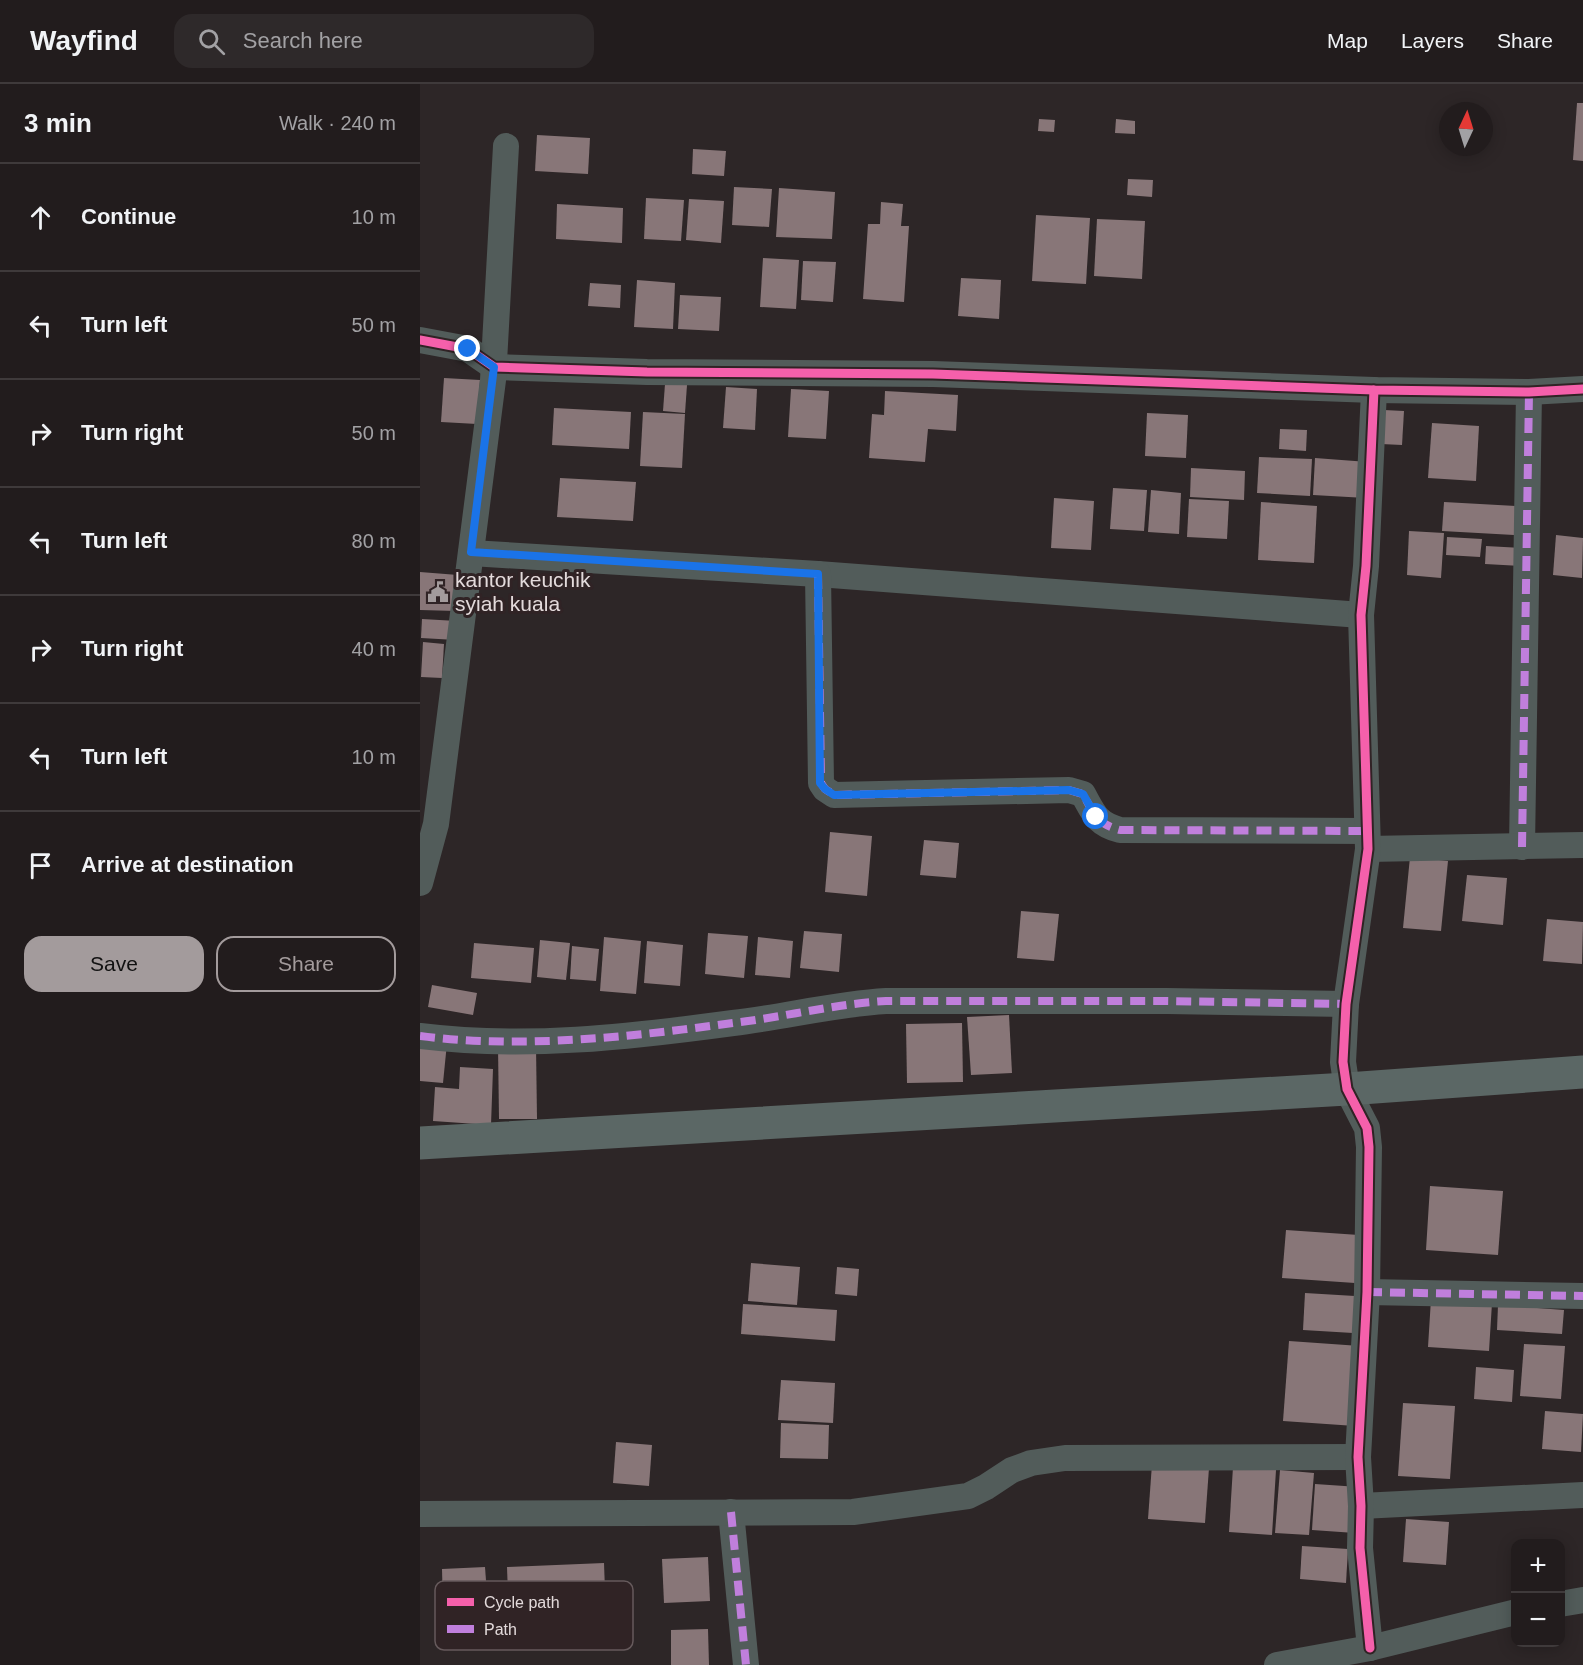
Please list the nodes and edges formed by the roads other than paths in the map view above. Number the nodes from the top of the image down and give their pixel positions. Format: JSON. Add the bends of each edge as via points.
{"nodes":[{"id":1,"x":506,"y":146,"type":"dead end"},
{"id":2,"x":420,"y":340,"type":"edge"},
{"id":3,"x":494,"y":367,"type":"junction"},
{"id":4,"x":1583,"y":389,"type":"edge"},
{"id":5,"x":1374,"y":390,"type":"junction"},
{"id":6,"x":1529,"y":392,"type":"junction"},
{"id":7,"x":471,"y":552,"type":"junction"},
{"id":8,"x":818,"y":574,"type":"junction"},
{"id":9,"x":1361,"y":615,"type":"junction"},
{"id":10,"x":1367,"y":840,"type":"junction"},
{"id":11,"x":1583,"y":845,"type":"edge"},
{"id":12,"x":1522,"y":847,"type":"junction"},
{"id":13,"x":420,"y":884,"type":"edge"},
{"id":14,"x":1346,"y":1004,"type":"junction"},
{"id":15,"x":420,"y":1036,"type":"edge"},
{"id":16,"x":1583,"y":1072,"type":"edge"},
{"id":17,"x":1347,"y":1089,"type":"junction"},
{"id":18,"x":420,"y":1143,"type":"edge"},
{"id":19,"x":1367,"y":1292,"type":"junction"},
{"id":20,"x":1583,"y":1296,"type":"edge"},
{"id":21,"x":1358,"y":1457,"type":"junction"},
{"id":22,"x":1583,"y":1495,"type":"edge"},
{"id":23,"x":1361,"y":1506,"type":"junction"},
{"id":24,"x":730,"y":1512,"type":"junction"},
{"id":25,"x":420,"y":1514,"type":"edge"},
{"id":26,"x":1583,"y":1600,"type":"edge"},
{"id":27,"x":1565,"y":1603,"type":"edge"},
{"id":28,"x":1511,"y":1613,"type":"edge"},
{"id":29,"x":1370,"y":1648,"type":"junction"},
{"id":30,"x":746,"y":1665,"type":"edge"},
{"id":31,"x":1277,"y":1665,"type":"edge"}],
"edges":[{"from":1,"to":3,"type":"street"},
{"from":2,"to":3,"type":"street","via":[[468,349]]},
{"from":3,"to":5,"type":"street","via":[[933,374]]},
{"from":3,"to":7,"type":"street"},
{"from":4,"to":6,"type":"street"},
{"from":5,"to":6,"type":"street"},
{"from":5,"to":9,"type":"street"},
{"from":6,"to":12,"type":"street"},
{"from":7,"to":8,"type":"street"},
{"from":7,"to":13,"type":"street","via":[[436,824]]},
{"from":8,"to":9,"type":"street"},
{"from":8,"to":10,"type":"street","via":[[820,783],[834,795],[1069,790],[1083,794],[1101,822],[1120,830]]},
{"from":9,"to":10,"type":"street"},
{"from":10,"to":12,"type":"street"},
{"from":10,"to":14,"type":"street"},
{"from":11,"to":12,"type":"street"},
{"from":14,"to":15,"type":"street","via":[[886,1001],[584,1040],[488,1042]]},
{"from":14,"to":17,"type":"street","via":[[1343,1062]]},
{"from":16,"to":17,"type":"street"},
{"from":17,"to":18,"type":"street"},
{"from":17,"to":19,"type":"street","via":[[1366,1128],[1369,1146]]},
{"from":19,"to":20,"type":"street"},
{"from":19,"to":21,"type":"street"},
{"from":21,"to":23,"type":"street"},
{"from":21,"to":24,"type":"street","via":[[1065,1458],[1031,1463],[968,1496],[948,1500],[852,1512]]},
{"from":22,"to":23,"type":"street"},
{"from":23,"to":29,"type":"street","via":[[1360,1548]]},
{"from":24,"to":25,"type":"street"},
{"from":24,"to":30,"type":"street"},
{"from":26,"to":27,"type":"street"},
{"from":28,"to":29,"type":"street"},
{"from":29,"to":31,"type":"street"}]}
